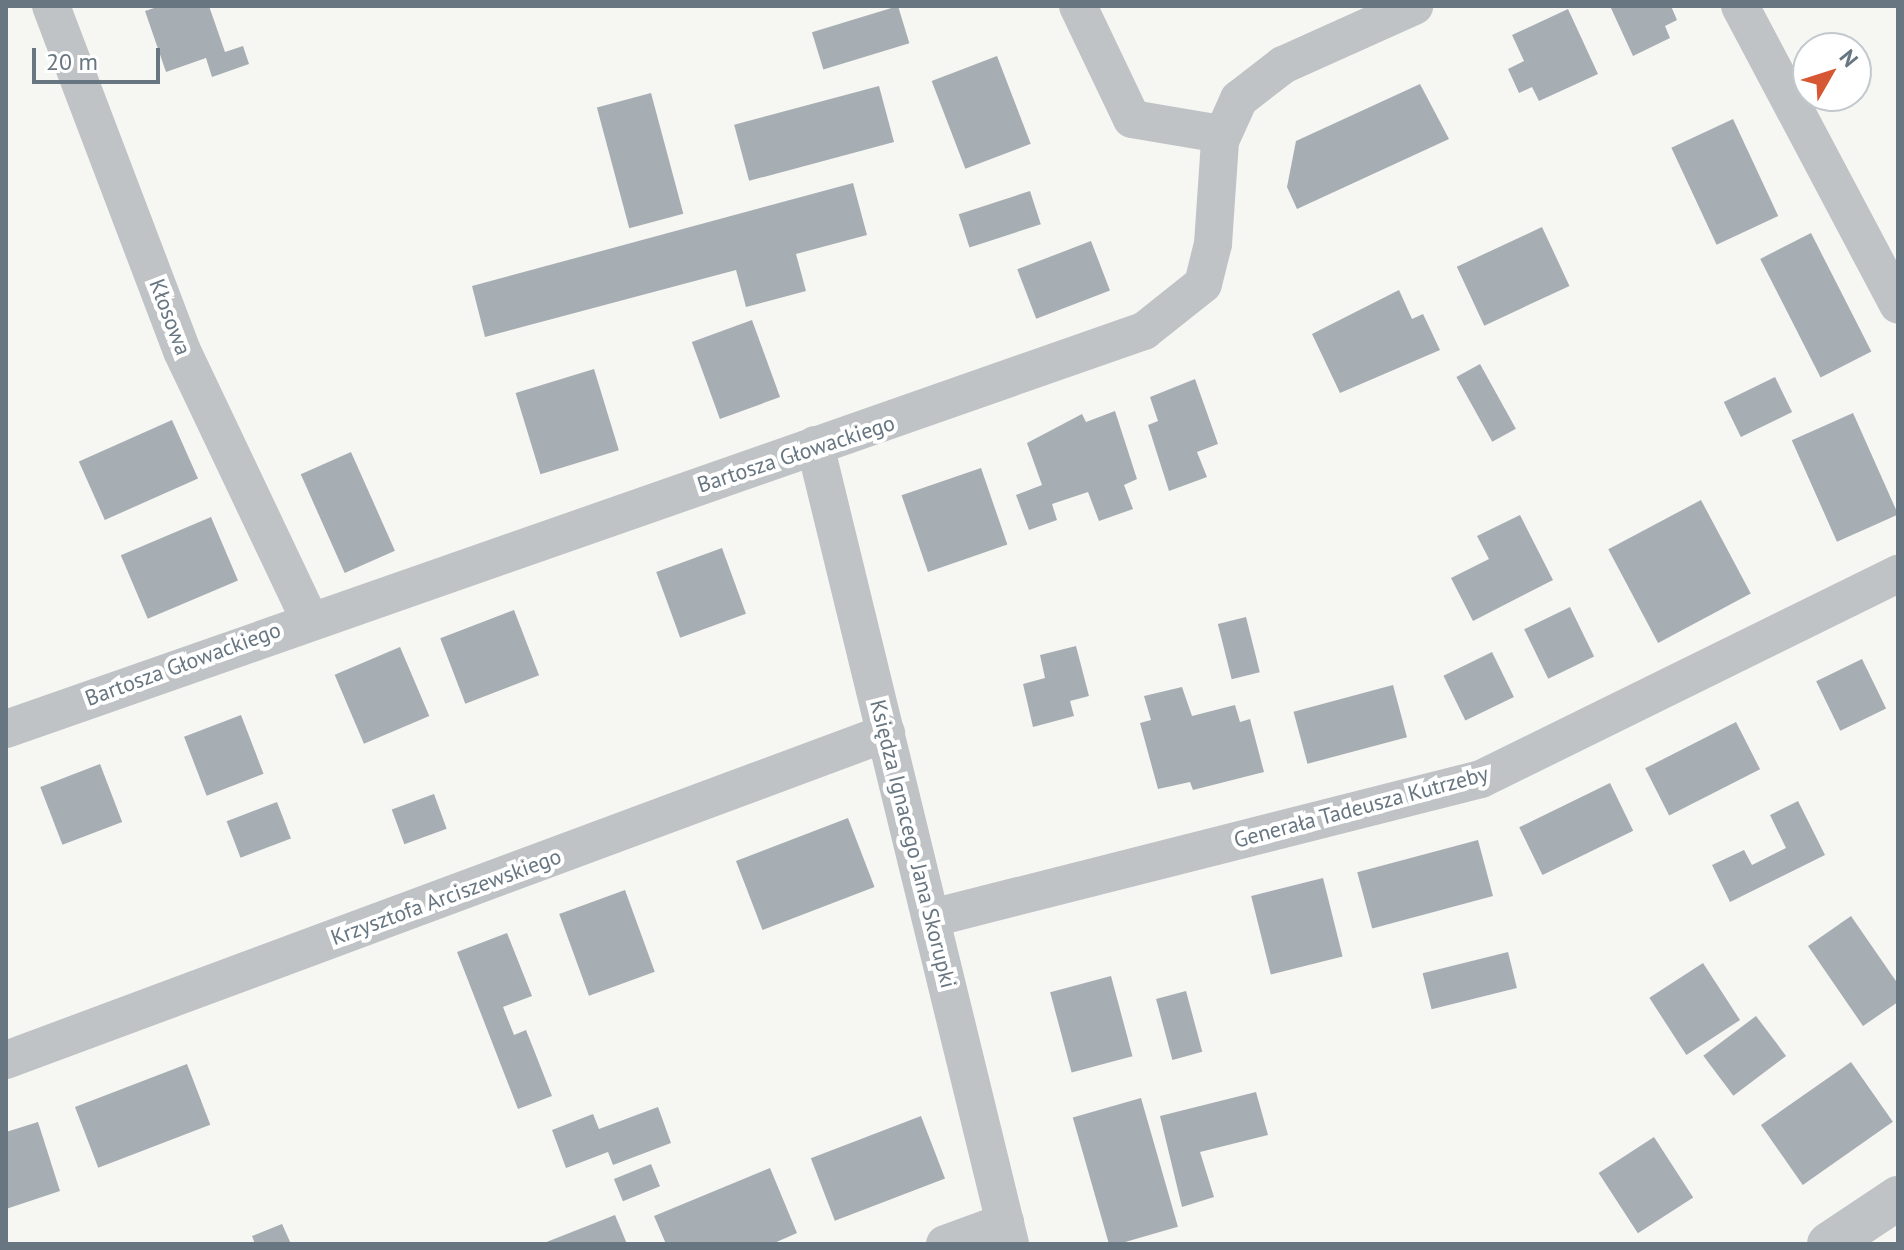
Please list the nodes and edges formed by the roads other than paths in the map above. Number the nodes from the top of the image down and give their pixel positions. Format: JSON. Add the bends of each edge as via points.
{"nodes":[{"id":1,"x":51,"y":6,"type":"edge"},
{"id":2,"x":1078,"y":6,"type":"edge"},
{"id":3,"x":1414,"y":6,"type":"edge"},
{"id":4,"x":1740,"y":6,"type":"edge"},
{"id":5,"x":1221,"y":134,"type":"junction"},
{"id":6,"x":1898,"y":305,"type":"edge"},
{"id":7,"x":815,"y":445,"type":"junction"},
{"id":8,"x":1898,"y":574,"type":"edge"},
{"id":9,"x":309,"y":619,"type":"junction"},
{"id":10,"x":6,"y":729,"type":"edge"},
{"id":11,"x":886,"y":733,"type":"junction"},
{"id":12,"x":932,"y":918,"type":"junction"},
{"id":13,"x":6,"y":1060,"type":"edge"},
{"id":14,"x":1898,"y":1198,"type":"edge"},
{"id":15,"x":1008,"y":1233,"type":"edge"},
{"id":16,"x":945,"y":1244,"type":"edge"},
{"id":17,"x":1829,"y":1244,"type":"edge"}],
"edges":[{"from":1,"to":9,"type":"street","name":"Kłosowa","via":[[182,351]]},
{"from":2,"to":5,"type":"street","via":[[1132,119]]},
{"from":3,"to":5,"type":"street","name":"Bartosza Głowackiego","via":[[1283,65],[1239,99]]},
{"from":4,"to":6,"type":"street"},
{"from":5,"to":7,"type":"street","name":"Bartosza Głowackiego","via":[[1209,267],[1191,298],[1161,322],[888,425]]},
{"from":7,"to":9,"type":"street","name":"Bartosza Głowackiego"},
{"from":7,"to":11,"type":"street","name":"Księdza Ignacego Jana Skorupki"},
{"from":8,"to":12,"type":"street","name":"Generała Tadeusza Kutrzeby","via":[[1481,779]]},
{"from":9,"to":10,"type":"street","name":"Bartosza Głowackiego"},
{"from":11,"to":12,"type":"street","name":"Księdza Ignacego Jana Skorupki"},
{"from":11,"to":13,"type":"street","name":"Krzysztofa Arciszewskiego"},
{"from":12,"to":15,"type":"street","name":"Księdza Ignacego Jana Skorupki"},
{"from":14,"to":17,"type":"street"},
{"from":15,"to":16,"type":"street"}]}
